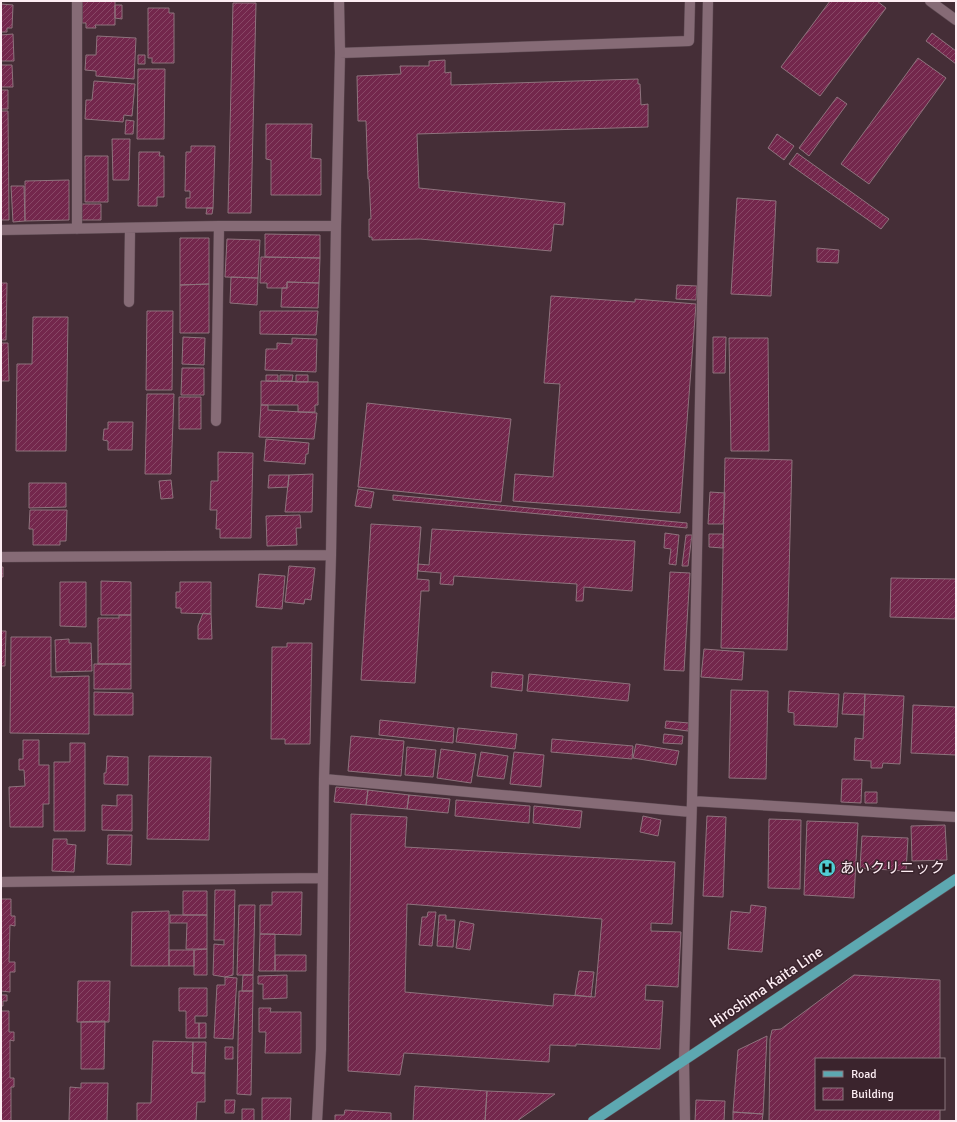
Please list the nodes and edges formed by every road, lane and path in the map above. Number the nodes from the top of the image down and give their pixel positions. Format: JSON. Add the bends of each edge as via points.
{"nodes":[{"id":1,"x":77,"y":1,"type":"edge"},
{"id":2,"x":339,"y":1,"type":"edge"},
{"id":3,"x":690,"y":1,"type":"edge"},
{"id":4,"x":708,"y":1,"type":"edge"},
{"id":5,"x":930,"y":1,"type":"edge"},
{"id":6,"x":956,"y":20,"type":"edge"},
{"id":7,"x":340,"y":53,"type":"junction"},
{"id":8,"x":219,"y":226,"type":"junction"},
{"id":9,"x":336,"y":226,"type":"junction"},
{"id":10,"x":77,"y":229,"type":"junction"},
{"id":11,"x":130,"y":229,"type":"junction"},
{"id":12,"x":1,"y":230,"type":"edge"},
{"id":13,"x":129,"y":302,"type":"dead end"},
{"id":14,"x":216,"y":421,"type":"dead end"},
{"id":15,"x":331,"y":555,"type":"junction"},
{"id":16,"x":1,"y":557,"type":"edge"},
{"id":17,"x":324,"y":779,"type":"junction"},
{"id":18,"x":692,"y":801,"type":"junction"},
{"id":19,"x":691,"y":812,"type":"junction"},
{"id":20,"x":956,"y":817,"type":"edge"},
{"id":21,"x":323,"y":878,"type":"junction"},
{"id":22,"x":956,"y":879,"type":"edge"},
{"id":23,"x":1,"y":882,"type":"edge"},
{"id":24,"x":684,"y":1061,"type":"junction"},
{"id":25,"x":317,"y":1121,"type":"edge"},
{"id":26,"x":594,"y":1121,"type":"edge"},
{"id":27,"x":684,"y":1121,"type":"edge"}],
"edges":[{"from":1,"to":10,"type":"street"},
{"from":2,"to":7,"type":"street"},
{"from":3,"to":7,"type":"street","via":[[689,41]]},
{"from":4,"to":18,"type":"street"},
{"from":5,"to":6,"type":"street"},
{"from":7,"to":9,"type":"street"},
{"from":8,"to":9,"type":"street"},
{"from":8,"to":11,"type":"street"},
{"from":8,"to":14,"type":"street"},
{"from":9,"to":15,"type":"street"},
{"from":10,"to":11,"type":"street"},
{"from":10,"to":12,"type":"street"},
{"from":11,"to":13,"type":"street"},
{"from":15,"to":16,"type":"street"},
{"from":15,"to":17,"type":"street"},
{"from":17,"to":19,"type":"street"},
{"from":17,"to":21,"type":"street"},
{"from":18,"to":19,"type":"street"},
{"from":18,"to":20,"type":"street"},
{"from":19,"to":24,"type":"street"},
{"from":21,"to":23,"type":"street"},
{"from":21,"to":25,"type":"street","via":[[321,1049]]},
{"from":22,"to":24,"type":"main road","name":"Hiroshima Kaita Line"},
{"from":24,"to":26,"type":"main road","name":"Hiroshima Kaita Line"},
{"from":24,"to":27,"type":"street"}]}
